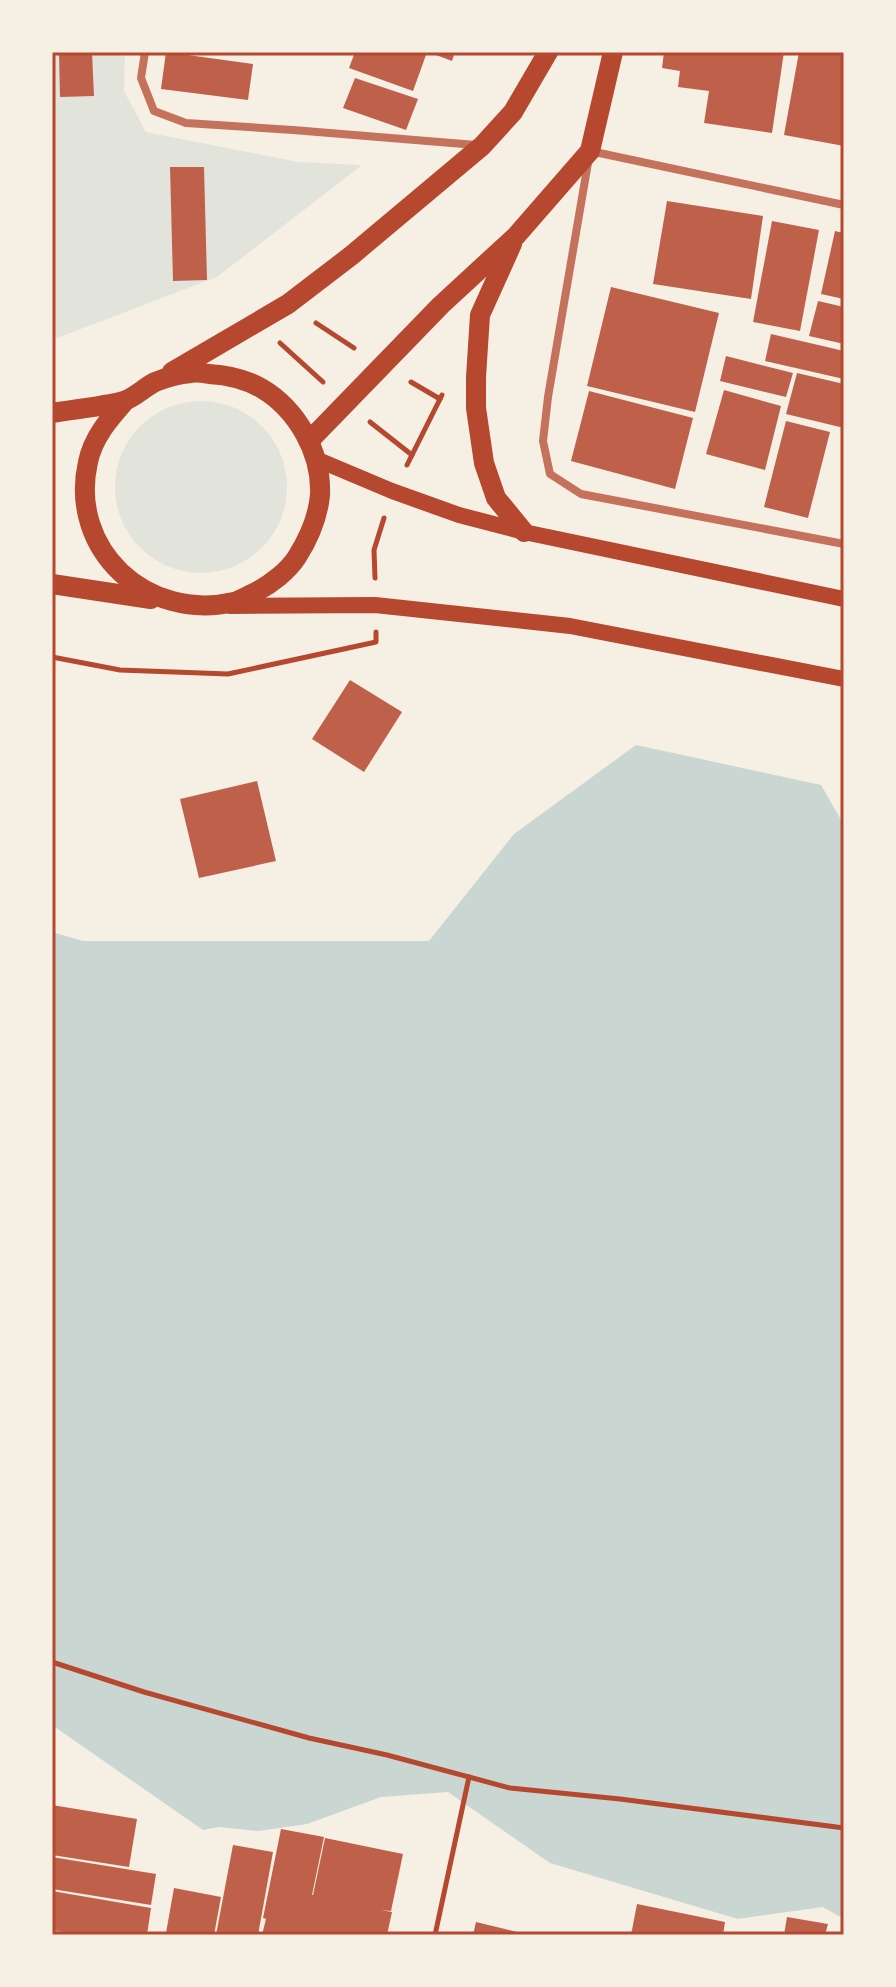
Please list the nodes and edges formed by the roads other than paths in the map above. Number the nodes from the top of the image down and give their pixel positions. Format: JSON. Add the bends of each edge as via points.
{"nodes":[{"id":1,"x":145,"y":52,"type":"edge"},
{"id":2,"x":548,"y":52,"type":"edge"},
{"id":3,"x":613,"y":52,"type":"edge"},
{"id":4,"x":482,"y":146,"type":"junction"},
{"id":5,"x":590,"y":151,"type":"junction"},
{"id":6,"x":844,"y":205,"type":"edge"},
{"id":7,"x":516,"y":236,"type":"junction"},
{"id":8,"x":157,"y":381,"type":"junction"},
{"id":9,"x":126,"y":400,"type":"junction"},
{"id":10,"x":52,"y":413,"type":"edge"},
{"id":11,"x":313,"y":450,"type":"junction"},
{"id":12,"x":524,"y":532,"type":"junction"},
{"id":13,"x":844,"y":544,"type":"edge"},
{"id":14,"x":52,"y":584,"type":"edge"},
{"id":15,"x":844,"y":599,"type":"edge"},
{"id":16,"x":168,"y":601,"type":"junction"},
{"id":17,"x":201,"y":606,"type":"junction"},
{"id":18,"x":844,"y":679,"type":"edge"}],
"edges":[{"from":1,"to":4,"type":"street","via":[[141,78],[154,111],[186,123]]},
{"from":2,"to":4,"type":"main road","via":[[513,112]]},
{"from":3,"to":5,"type":"main road"},
{"from":4,"to":8,"type":"main road","via":[[288,304]]},
{"from":5,"to":6,"type":"street"},
{"from":5,"to":7,"type":"main road"},
{"from":5,"to":13,"type":"street","via":[[548,397],[543,441],[550,474],[581,494]]},
{"from":7,"to":11,"type":"main road","via":[[441,305]]},
{"from":7,"to":12,"type":"main road","via":[[480,315],[476,408],[484,463],[496,498]]},
{"from":8,"to":9,"type":"main road"},
{"from":8,"to":11,"type":"main road","via":[[192,372],[228,375],[262,388],[290,411]]},
{"from":9,"to":10,"type":"main road"},
{"from":9,"to":16,"type":"main road","via":[[103,427],[88,460],[85,495],[92,530],[110,562],[136,586]]},
{"from":11,"to":12,"type":"main road","via":[[392,491]]},
{"from":11,"to":17,"type":"main road","via":[[320,495],[313,530],[295,561],[269,585],[236,601]]},
{"from":12,"to":15,"type":"main road"},
{"from":14,"to":16,"type":"main road"},
{"from":16,"to":17,"type":"main road"},
{"from":17,"to":18,"type":"main road","via":[[375,605],[556,624]]}]}
